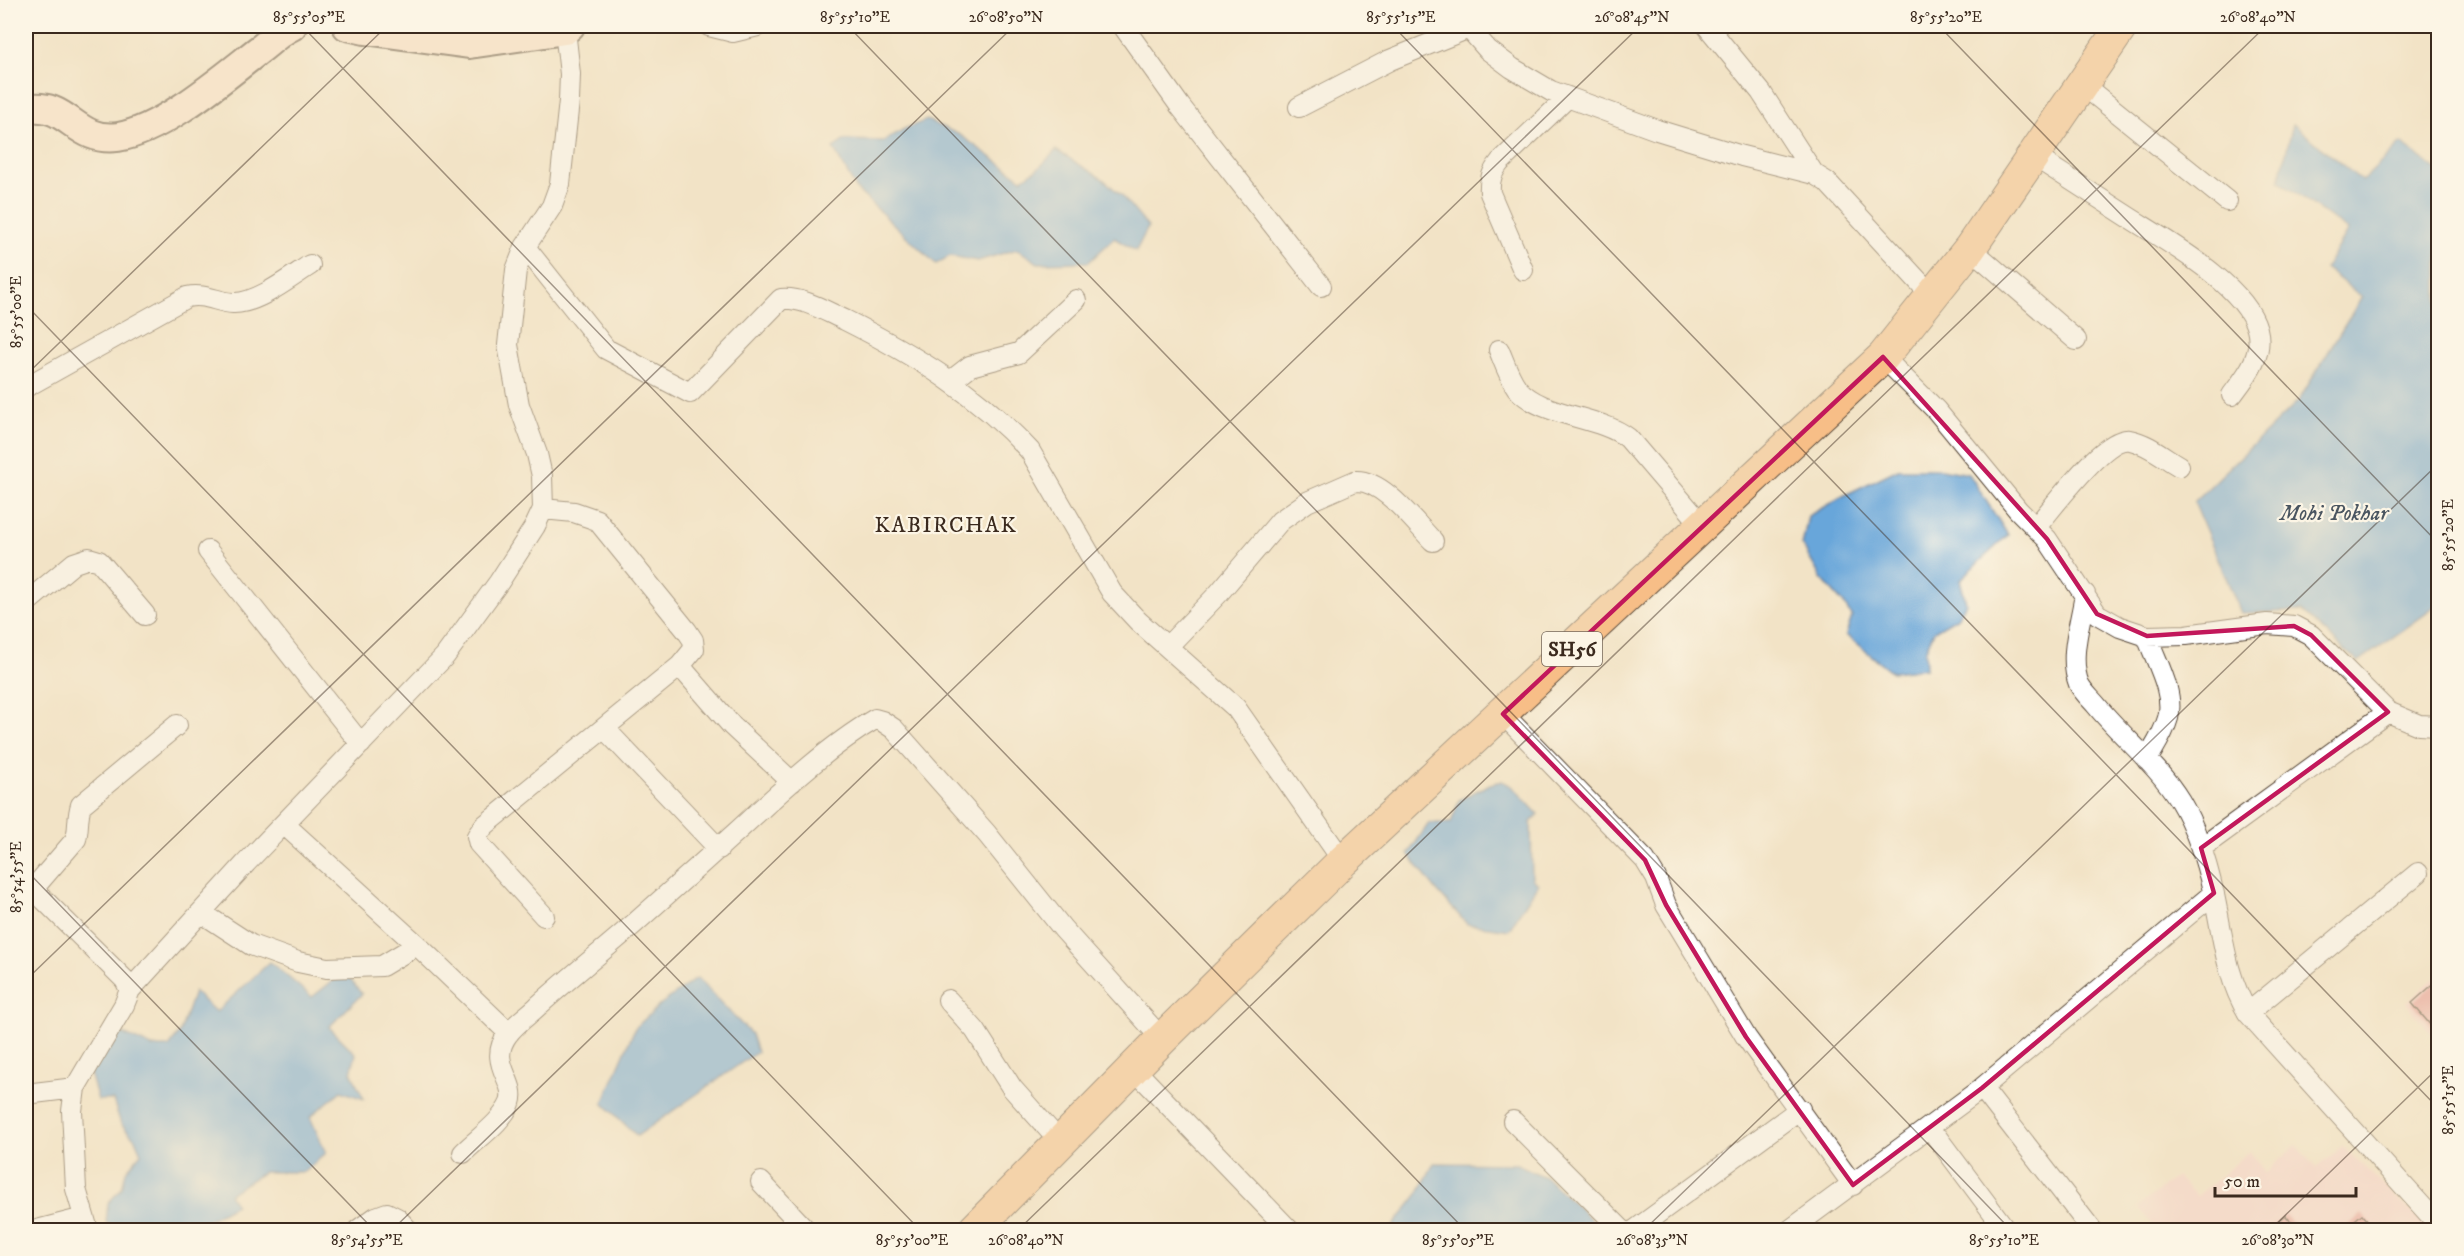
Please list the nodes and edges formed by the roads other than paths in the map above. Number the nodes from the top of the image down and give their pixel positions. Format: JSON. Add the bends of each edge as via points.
{"nodes":[{"id":1,"x":292,"y":26,"type":"edge"},
{"id":2,"x":347,"y":26,"type":"edge"},
{"id":3,"x":709,"y":26,"type":"edge"},
{"id":4,"x":758,"y":26,"type":"edge"},
{"id":5,"x":1124,"y":26,"type":"edge"},
{"id":6,"x":1707,"y":26,"type":"edge"},
{"id":7,"x":2122,"y":26,"type":"edge"},
{"id":8,"x":1468,"y":27,"type":"edge"},
{"id":9,"x":567,"y":28,"type":"edge"},
{"id":10,"x":2083,"y":85,"type":"junction"},
{"id":11,"x":1568,"y":97,"type":"junction"},
{"id":12,"x":1299,"y":107,"type":"dead end"},
{"id":13,"x":26,"y":109,"type":"edge"},
{"id":14,"x":2034,"y":156,"type":"junction"},
{"id":15,"x":1814,"y":174,"type":"junction"},
{"id":16,"x":2227,"y":201,"type":"dead end"},
{"id":17,"x":525,"y":247,"type":"junction"},
{"id":18,"x":1970,"y":248,"type":"junction"},
{"id":19,"x":310,"y":265,"type":"dead end"},
{"id":20,"x":1523,"y":270,"type":"dead end"},
{"id":21,"x":1321,"y":286,"type":"dead end"},
{"id":22,"x":1933,"y":297,"type":"junction"},
{"id":23,"x":1076,"y":300,"type":"dead end"},
{"id":24,"x":2076,"y":340,"type":"dead end"},
{"id":25,"x":1499,"y":350,"type":"dead end"},
{"id":26,"x":1883,"y":357,"type":"junction"},
{"id":27,"x":951,"y":380,"type":"junction"},
{"id":28,"x":26,"y":387,"type":"edge"},
{"id":29,"x":2232,"y":395,"type":"dead end"},
{"id":30,"x":2180,"y":466,"type":"dead end"},
{"id":31,"x":543,"y":509,"type":"junction"},
{"id":32,"x":1703,"y":526,"type":"junction"},
{"id":33,"x":2036,"y":527,"type":"junction"},
{"id":34,"x":1433,"y":541,"type":"dead end"},
{"id":35,"x":208,"y":551,"type":"dead end"},
{"id":36,"x":2085,"y":594,"type":"junction"},
{"id":37,"x":26,"y":603,"type":"edge"},
{"id":38,"x":145,"y":615,"type":"dead end"},
{"id":39,"x":2147,"y":636,"type":"junction"},
{"id":40,"x":1168,"y":646,"type":"junction"},
{"id":41,"x":680,"y":666,"type":"junction"},
{"id":42,"x":2388,"y":712,"type":"junction"},
{"id":43,"x":1503,"y":714,"type":"junction"},
{"id":44,"x":177,"y":725,"type":"dead end"},
{"id":45,"x":2439,"y":726,"type":"edge"},
{"id":46,"x":605,"y":729,"type":"junction"},
{"id":47,"x":361,"y":744,"type":"junction"},
{"id":48,"x":2147,"y":760,"type":"junction"},
{"id":49,"x":792,"y":782,"type":"junction"},
{"id":50,"x":285,"y":825,"type":"junction"},
{"id":51,"x":2201,"y":848,"type":"junction"},
{"id":52,"x":719,"y":849,"type":"junction"},
{"id":53,"x":1343,"y":861,"type":"junction"},
{"id":54,"x":2418,"y":873,"type":"dead end"},
{"id":55,"x":29,"y":885,"type":"edge"},
{"id":56,"x":2214,"y":893,"type":"junction"},
{"id":57,"x":202,"y":913,"type":"junction"},
{"id":58,"x":544,"y":916,"type":"dead end"},
{"id":59,"x":417,"y":945,"type":"junction"},
{"id":60,"x":130,"y":990,"type":"junction"},
{"id":61,"x":948,"y":1000,"type":"dead end"},
{"id":62,"x":2248,"y":1012,"type":"junction"},
{"id":63,"x":509,"y":1033,"type":"junction"},
{"id":64,"x":1162,"y":1040,"type":"junction"},
{"id":65,"x":1133,"y":1068,"type":"junction"},
{"id":66,"x":75,"y":1088,"type":"junction"},
{"id":67,"x":1982,"y":1088,"type":"junction"},
{"id":68,"x":26,"y":1094,"type":"edge"},
{"id":69,"x":1800,"y":1109,"type":"junction"},
{"id":70,"x":1513,"y":1121,"type":"dead end"},
{"id":71,"x":1930,"y":1128,"type":"junction"},
{"id":72,"x":1060,"y":1142,"type":"junction"},
{"id":73,"x":463,"y":1153,"type":"dead end"},
{"id":74,"x":761,"y":1182,"type":"dead end"},
{"id":75,"x":1853,"y":1185,"type":"junction"},
{"id":76,"x":86,"y":1224,"type":"edge"},
{"id":77,"x":2439,"y":1224,"type":"edge"},
{"id":78,"x":37,"y":1230,"type":"edge"},
{"id":79,"x":358,"y":1230,"type":"edge"},
{"id":80,"x":408,"y":1230,"type":"edge"},
{"id":81,"x":806,"y":1230,"type":"edge"},
{"id":82,"x":974,"y":1230,"type":"edge"},
{"id":83,"x":1289,"y":1230,"type":"edge"},
{"id":84,"x":1622,"y":1230,"type":"edge"},
{"id":85,"x":1635,"y":1230,"type":"edge"},
{"id":86,"x":1790,"y":1230,"type":"edge"},
{"id":87,"x":2006,"y":1230,"type":"edge"},
{"id":88,"x":2092,"y":1230,"type":"edge"}],
"edges":[{"from":1,"to":13,"type":"main road","via":[[191,102],[141,130],[102,138],[85,132],[51,109]]},
{"from":2,"to":9,"type":"main road","via":[[469,44]]},
{"from":3,"to":4,"type":"street","via":[[733,32]]},
{"from":5,"to":21,"type":"street","via":[[1180,106]]},
{"from":6,"to":15,"type":"street","via":[[1761,92]]},
{"from":7,"to":10,"type":"main road","number":"SH56"},
{"from":8,"to":11,"type":"street","via":[[1488,50],[1512,68]]},
{"from":8,"to":12,"type":"street","via":[[1390,60]]},
{"from":9,"to":17,"type":"street","via":[[569,101],[560,184],[552,206]]},
{"from":10,"to":14,"type":"main road","number":"SH56"},
{"from":10,"to":16,"type":"street"},
{"from":11,"to":15,"type":"street","via":[[1742,156]]},
{"from":11,"to":20,"type":"street","via":[[1500,162],[1489,181],[1490,193]]},
{"from":14,"to":18,"type":"main road","number":"SH56"},
{"from":14,"to":29,"type":"street","via":[[2191,257],[2232,290],[2252,316],[2258,342],[2252,368]]},
{"from":15,"to":22,"type":"street","via":[[1827,182]]},
{"from":17,"to":27,"type":"street","via":[[606,349],[690,393],[781,299],[789,298],[867,331]]},
{"from":17,"to":31,"type":"street","via":[[516,270],[508,345],[519,405],[542,476]]},
{"from":18,"to":22,"type":"main road","number":"SH56"},
{"from":18,"to":24,"type":"street"},
{"from":19,"to":28,"type":"street","via":[[262,294],[238,303],[198,294],[187,297]]},
{"from":22,"to":26,"type":"main road","number":"SH56"},
{"from":23,"to":27,"type":"street","via":[[1019,353],[970,366]]},
{"from":25,"to":32,"type":"street","via":[[1519,391],[1628,438]]},
{"from":26,"to":32,"type":"main road","number":"SH56"},
{"from":26,"to":33,"type":"street","via":[[1935,410]]},
{"from":27,"to":40,"type":"street","via":[[1030,451],[1112,593]]},
{"from":30,"to":33,"type":"street","via":[[2139,443],[2119,440],[2101,451]]},
{"from":31,"to":41,"type":"street","via":[[574,512],[597,520],[693,640],[694,649]]},
{"from":31,"to":47,"type":"street","via":[[499,582],[445,656]]},
{"from":32,"to":43,"type":"main road","number":"SH56"},
{"from":33,"to":36,"type":"street"},
{"from":34,"to":40,"type":"street","via":[[1379,487],[1355,481],[1307,501],[1280,521]]},
{"from":35,"to":47,"type":"street"},
{"from":36,"to":39,"type":"street","via":[[2097,614]]},
{"from":36,"to":48,"type":"street","via":[[2074,666],[2080,686]]},
{"from":37,"to":38,"type":"street","via":[[74,563],[88,558],[99,561]]},
{"from":39,"to":42,"type":"street","via":[[2267,624],[2294,626],[2311,635]]},
{"from":39,"to":48,"type":"street","via":[[2170,709],[2163,732]]},
{"from":40,"to":53,"type":"street","via":[[1236,708]]},
{"from":41,"to":46,"type":"street"},
{"from":41,"to":49,"type":"street","via":[[732,726]]},
{"from":42,"to":45,"type":"street","via":[[2419,725]]},
{"from":42,"to":51,"type":"street"},
{"from":43,"to":53,"type":"main road","number":"SH56"},
{"from":43,"to":69,"type":"street","via":[[1645,860],[1666,905],[1740,1027]]},
{"from":44,"to":55,"type":"street","via":[[81,805],[76,839]]},
{"from":46,"to":52,"type":"street"},
{"from":46,"to":58,"type":"street","via":[[484,826],[477,836],[479,844]]},
{"from":47,"to":50,"type":"street"},
{"from":48,"to":51,"type":"street","via":[[2181,802]]},
{"from":49,"to":52,"type":"street"},
{"from":49,"to":64,"type":"street","via":[[859,729],[875,719],[882,720],[987,834]]},
{"from":50,"to":57,"type":"street"},
{"from":50,"to":59,"type":"street"},
{"from":51,"to":56,"type":"street"},
{"from":52,"to":63,"type":"street"},
{"from":53,"to":64,"type":"main road","number":"SH56"},
{"from":54,"to":62,"type":"street"},
{"from":55,"to":60,"type":"street","via":[[125,980]]},
{"from":56,"to":62,"type":"street","via":[[2228,966],[2237,995]]},
{"from":56,"to":67,"type":"street"},
{"from":57,"to":59,"type":"street","via":[[251,945],[327,968],[382,966]]},
{"from":57,"to":60,"type":"street"},
{"from":59,"to":63,"type":"street"},
{"from":60,"to":66,"type":"street"},
{"from":61,"to":72,"type":"street","via":[[975,1030],[1011,1088]]},
{"from":62,"to":77,"type":"street"},
{"from":63,"to":73,"type":"street","via":[[500,1056],[511,1094],[509,1104]]},
{"from":64,"to":65,"type":"main road","number":"SH56"},
{"from":65,"to":72,"type":"main road","number":"SH56"},
{"from":65,"to":83,"type":"street"},
{"from":66,"to":68,"type":"street"},
{"from":66,"to":76,"type":"street","via":[[72,1111],[76,1189]]},
{"from":67,"to":71,"type":"street"},
{"from":67,"to":88,"type":"street"},
{"from":69,"to":75,"type":"street"},
{"from":69,"to":85,"type":"street"},
{"from":70,"to":84,"type":"street"},
{"from":71,"to":75,"type":"street"},
{"from":71,"to":87,"type":"street"},
{"from":72,"to":82,"type":"main road","number":"SH56"},
{"from":74,"to":81,"type":"street"},
{"from":75,"to":86,"type":"street"},
{"from":76,"to":78,"type":"street"},
{"from":79,"to":80,"type":"street","via":[[387,1213]]}]}
